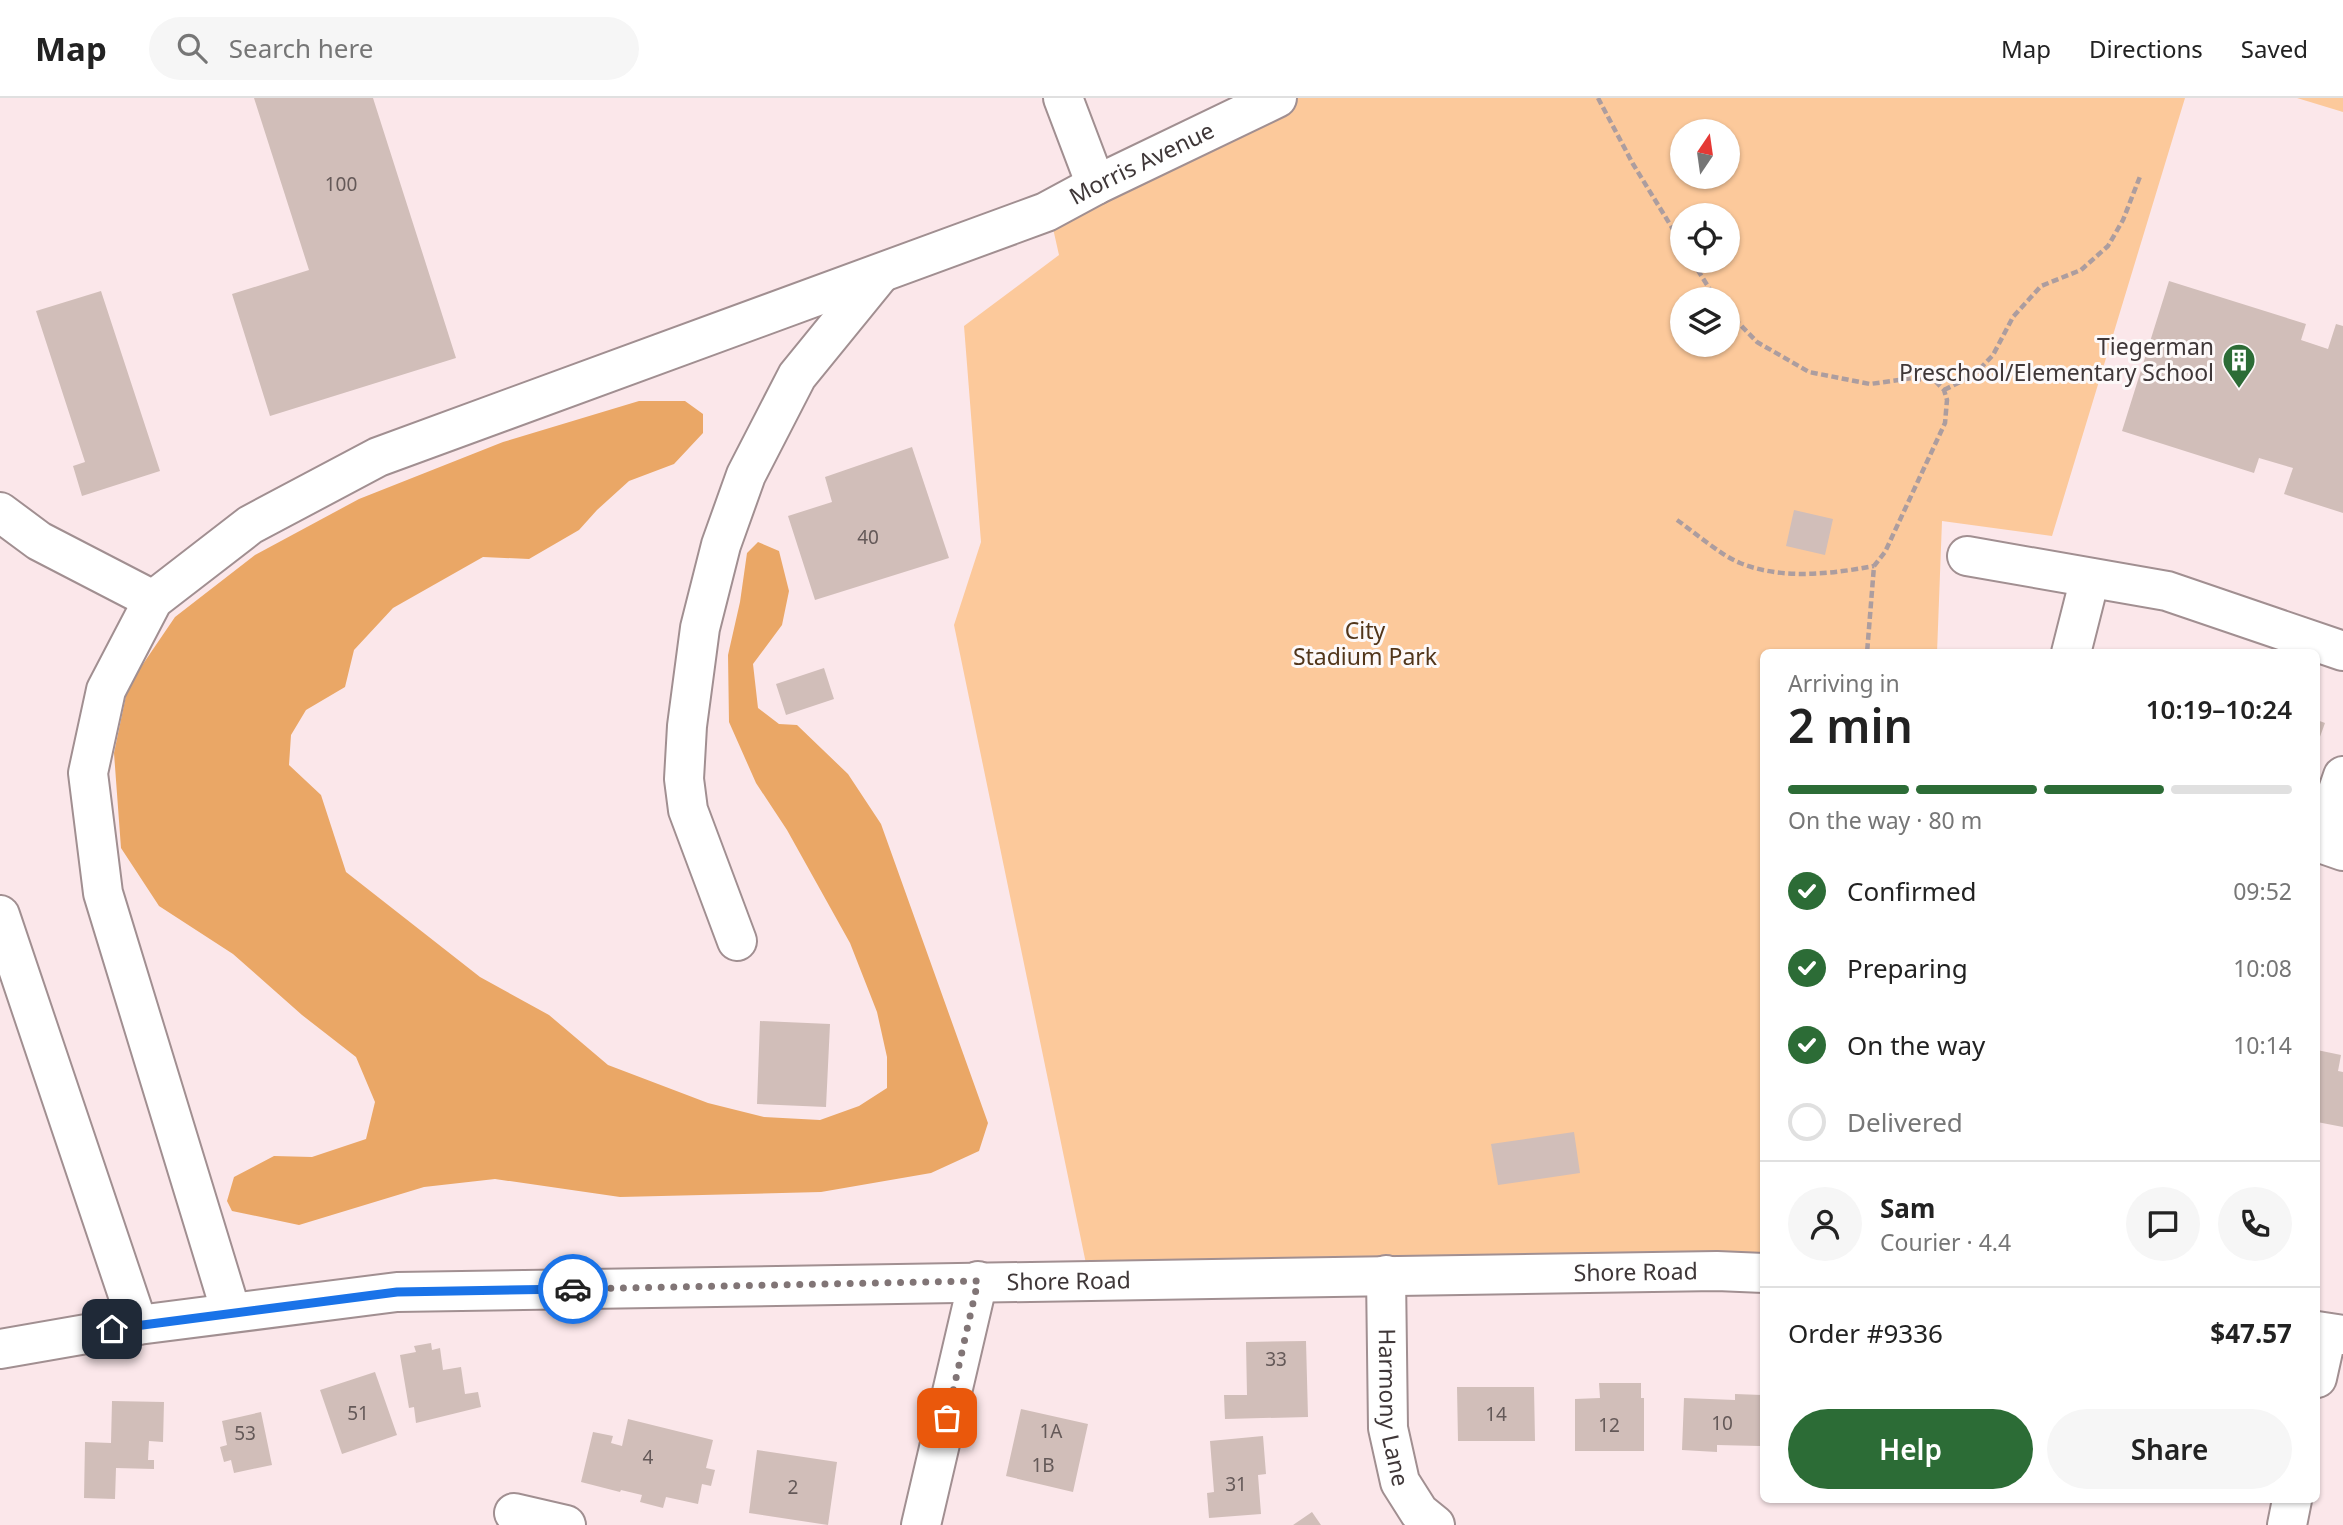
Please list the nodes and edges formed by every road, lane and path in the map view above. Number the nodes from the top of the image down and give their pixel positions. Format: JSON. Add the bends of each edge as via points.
{"nodes":[{"id":1,"x":1063,"y":98,"type":"edge"},
{"id":2,"x":1277,"y":98,"type":"edge"},
{"id":3,"x":1598,"y":98,"type":"edge"},
{"id":4,"x":2141,"y":174,"type":"dead end"},
{"id":5,"x":1096,"y":185,"type":"junction"},
{"id":6,"x":1670,"y":224,"type":"edge"},
{"id":7,"x":881,"y":272,"type":"junction"},
{"id":8,"x":1740,"y":324,"type":"edge"},
{"id":9,"x":1944,"y":390,"type":"junction"},
{"id":10,"x":0,"y":512,"type":"edge"},
{"id":11,"x":1677,"y":520,"type":"dead end"},
{"id":12,"x":1967,"y":556,"type":"dead end"},
{"id":13,"x":1874,"y":566,"type":"junction"},
{"id":14,"x":2090,"y":578,"type":"junction"},
{"id":15,"x":153,"y":600,"type":"junction"},
{"id":16,"x":1867,"y":649,"type":"edge"},
{"id":17,"x":2072,"y":649,"type":"edge"},
{"id":18,"x":2343,"y":651,"type":"edge"},
{"id":19,"x":2343,"y":776,"type":"edge"},
{"id":20,"x":2343,"y":851,"type":"edge"},
{"id":21,"x":0,"y":915,"type":"edge"},
{"id":22,"x":737,"y":941,"type":"dead end"},
{"id":23,"x":1760,"y":1273,"type":"edge"},
{"id":24,"x":1386,"y":1275,"type":"junction"},
{"id":25,"x":978,"y":1281,"type":"junction"},
{"id":26,"x":230,"y":1312,"type":"junction"},
{"id":27,"x":138,"y":1325,"type":"junction"},
{"id":28,"x":2329,"y":1333,"type":"edge"},
{"id":29,"x":0,"y":1349,"type":"edge"},
{"id":30,"x":2320,"y":1367,"type":"edge"},
{"id":31,"x":2291,"y":1503,"type":"edge"},
{"id":32,"x":514,"y":1513,"type":"dead end"},
{"id":33,"x":566,"y":1525,"type":"edge"},
{"id":34,"x":921,"y":1525,"type":"edge"},
{"id":35,"x":1435,"y":1525,"type":"edge"},
{"id":36,"x":2287,"y":1525,"type":"edge"}],
"edges":[{"from":1,"to":5,"type":"main road"},
{"from":2,"to":5,"type":"main road","name":"Morris Avenue"},
{"from":3,"to":6,"type":"path"},
{"from":4,"to":9,"type":"path","via":[[2108,246],[2081,270],[2041,286],[2013,317],[1993,355],[1974,375]]},
{"from":5,"to":7,"type":"main road","name":"Morris Avenue","via":[[1046,212]]},
{"from":7,"to":15,"type":"main road","name":"Morris Avenue","via":[[378,457],[250,525]]},
{"from":7,"to":22,"type":"main road","via":[[797,376],[752,462],[720,545],[700,628],[684,779],[688,810]]},
{"from":8,"to":9,"type":"path","via":[[1757,342],[1809,372],[1870,384],[1913,379],[1937,382]]},
{"from":9,"to":13,"type":"path","via":[[1945,423],[1885,552]]},
{"from":10,"to":15,"type":"main road","via":[[39,541]]},
{"from":11,"to":13,"type":"path","via":[[1739,563],[1783,573],[1837,573]]},
{"from":12,"to":14,"type":"main road"},
{"from":13,"to":16,"type":"path"},
{"from":14,"to":17,"type":"main road"},
{"from":14,"to":18,"type":"main road","via":[[2167,592]]},
{"from":15,"to":26,"type":"main road","via":[[106,690],[88,773],[103,893]]},
{"from":19,"to":20,"type":"main road","via":[[2320,843]]},
{"from":21,"to":27,"type":"main road"},
{"from":23,"to":24,"type":"main road","name":"Shore Road"},
{"from":24,"to":25,"type":"main road","name":"Shore Road"},
{"from":24,"to":35,"type":"main road","name":"Harmony Lane","via":[[1388,1428],[1400,1482],[1419,1512]]},
{"from":25,"to":26,"type":"main road","name":"Shore Road","via":[[397,1292]]},
{"from":25,"to":34,"type":"main road"},
{"from":26,"to":27,"type":"main road","name":"Shore Road"},
{"from":27,"to":29,"type":"main road","name":"Shore Road"},
{"from":28,"to":30,"type":"main road"},
{"from":31,"to":36,"type":"main road"},
{"from":32,"to":33,"type":"main road"}]}
